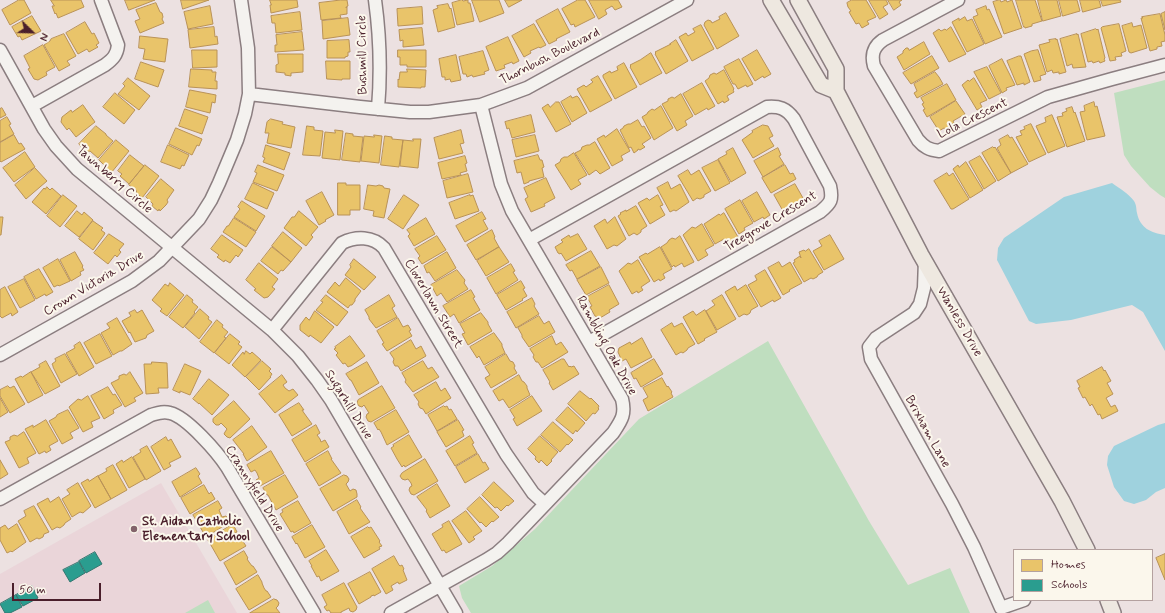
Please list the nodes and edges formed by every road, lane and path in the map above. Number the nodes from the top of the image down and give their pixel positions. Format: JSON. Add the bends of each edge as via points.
{"nodes":[{"id":1,"x":101,"y":0,"type":"edge"},
{"id":2,"x":241,"y":0,"type":"edge"},
{"id":3,"x":375,"y":0,"type":"edge"},
{"id":4,"x":687,"y":0,"type":"edge"},
{"id":5,"x":771,"y":0,"type":"edge"},
{"id":6,"x":798,"y":0,"type":"edge"},
{"id":7,"x":958,"y":0,"type":"edge"},
{"id":8,"x":0,"y":50,"type":"edge"},
{"id":9,"x":1165,"y":65,"type":"edge"},
{"id":10,"x":836,"y":91,"type":"junction"},
{"id":11,"x":249,"y":94,"type":"junction"},
{"id":12,"x":481,"y":105,"type":"junction"},
{"id":13,"x":32,"y":106,"type":"junction"},
{"id":14,"x":378,"y":109,"type":"junction"},
{"id":15,"x":529,"y":240,"type":"junction"},
{"id":16,"x":172,"y":248,"type":"junction"},
{"id":17,"x":924,"y":260,"type":"junction"},
{"id":18,"x":272,"y":330,"type":"junction"},
{"id":19,"x":589,"y":342,"type":"junction"},
{"id":20,"x":0,"y":355,"type":"edge"},
{"id":21,"x":0,"y":499,"type":"edge"},
{"id":22,"x":545,"y":504,"type":"junction"},
{"id":23,"x":1086,"y":549,"type":"edge"},
{"id":24,"x":440,"y":586,"type":"junction"},
{"id":25,"x":1021,"y":601,"type":"edge"},
{"id":26,"x":995,"y":611,"type":"edge"},
{"id":27,"x":314,"y":613,"type":"edge"},
{"id":28,"x":391,"y":613,"type":"edge"},
{"id":29,"x":456,"y":613,"type":"edge"}],
"edges":[{"from":1,"to":13,"type":"street","via":[[118,45],[113,59]]},
{"from":2,"to":11,"type":"street","name":"Crown Victoria Drive","via":[[248,48]]},
{"from":3,"to":14,"type":"street","name":"Bushmill Circle","via":[[380,71]]},
{"from":4,"to":12,"type":"street","name":"Thornbush Boulevard","via":[[527,88]]},
{"from":5,"to":10,"type":"main road","via":[[821,85]]},
{"from":6,"to":10,"type":"main road","name":"Wanless Drive","via":[[836,69]]},
{"from":7,"to":9,"type":"street","name":"Lola Crescent","via":[[883,40],[872,54],[874,66],[918,140],[931,150],[939,151],[1048,97]]},
{"from":8,"to":13,"type":"street","name":"Tawnberry Circle"},
{"from":10,"to":17,"type":"main road","name":"Wanless Drive"},
{"from":11,"to":14,"type":"street","name":"Thornbush Boulevard"},
{"from":11,"to":16,"type":"street","name":"Crown Victoria Drive","via":[[237,140],[211,200]]},
{"from":12,"to":14,"type":"street","name":"Thornbush Boulevard","via":[[430,112]]},
{"from":12,"to":15,"type":"street","name":"Rambling Oak Drive","via":[[501,184],[512,211]]},
{"from":13,"to":16,"type":"street","name":"Tawnberry Circle","via":[[56,146],[77,169]]},
{"from":15,"to":19,"type":"street","name":"Rambling Oak Drive"},
{"from":15,"to":19,"type":"street","name":"Treegrove Crescent","via":[[766,107],[784,109],[794,119],[830,186],[832,196],[829,205]]},
{"from":16,"to":18,"type":"street","name":"Sugarhill Drive"},
{"from":16,"to":20,"type":"street","name":"Crown Victoria Drive","via":[[132,281]]},
{"from":17,"to":23,"type":"main road","name":"Wanless Drive","via":[[1062,501]]},
{"from":17,"to":26,"type":"street","name":"Brixham Lane","via":[[924,288],[920,304],[914,314],[876,338],[869,347],[871,359],[974,547]]},
{"from":18,"to":22,"type":"street","name":"Cloverlawn Street","via":[[342,243],[350,239],[372,239],[384,248],[506,454],[533,493]]},
{"from":18,"to":24,"type":"street","name":"Sugarhill Drive","via":[[298,356],[331,400]]},
{"from":19,"to":22,"type":"street","name":"Rambling Oak Drive","via":[[622,399],[622,419]]},
{"from":21,"to":27,"type":"street","name":"Crannyfield Drive","via":[[152,415],[170,413],[178,416],[192,428],[228,468]]},
{"from":22,"to":24,"type":"street","name":"Rambling Oak Drive","via":[[497,553]]},
{"from":24,"to":28,"type":"street"},
{"from":24,"to":29,"type":"street","name":"Sugarhill Drive"},
{"from":25,"to":26,"type":"street","name":"Brixham Lane"}]}
